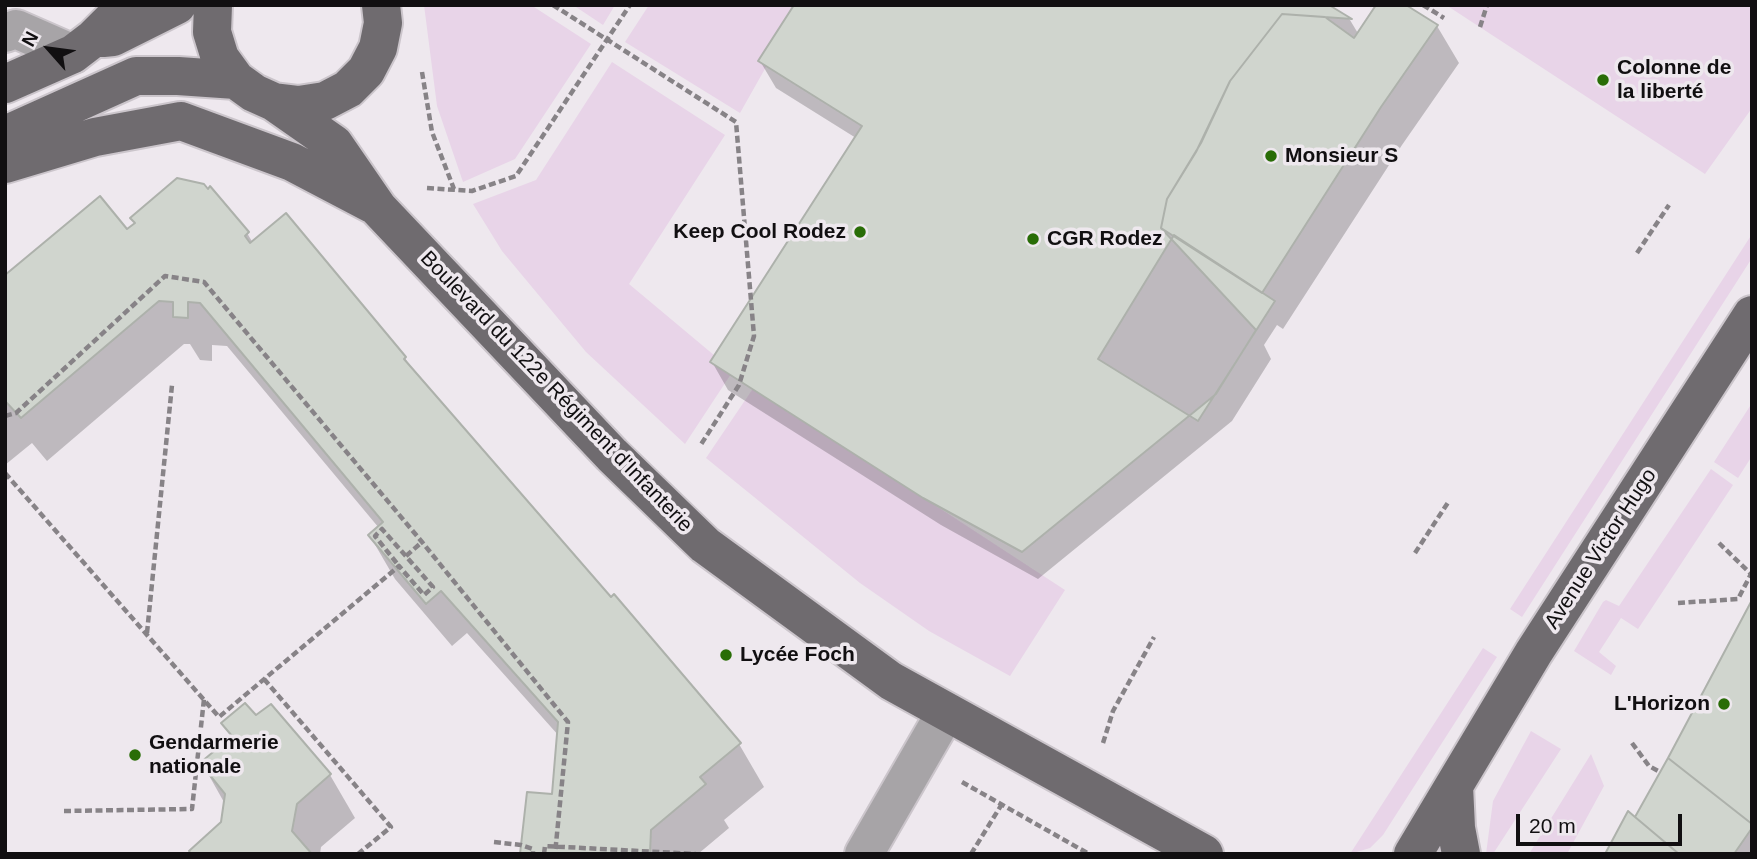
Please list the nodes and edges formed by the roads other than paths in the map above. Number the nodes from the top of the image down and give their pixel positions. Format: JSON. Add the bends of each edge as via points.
{"nodes":[{"id":1,"x":127,"y":5,"type":"edge"},
{"id":2,"x":177,"y":5,"type":"edge"},
{"id":3,"x":213,"y":5,"type":"edge"},
{"id":4,"x":381,"y":5,"type":"edge"},
{"id":5,"x":5,"y":33,"type":"edge"},
{"id":6,"x":84,"y":46,"type":"junction"},
{"id":7,"x":236,"y":80,"type":"junction"},
{"id":8,"x":5,"y":84,"type":"edge"},
{"id":9,"x":274,"y":102,"type":"junction"},
{"id":10,"x":5,"y":135,"type":"edge"},
{"id":11,"x":5,"y":164,"type":"edge"},
{"id":12,"x":378,"y":208,"type":"junction"},
{"id":13,"x":1746,"y":336,"type":"edge"},
{"id":14,"x":946,"y":712,"type":"junction"},
{"id":15,"x":1454,"y":786,"type":"junction"},
{"id":16,"x":864,"y":854,"type":"edge"},
{"id":17,"x":1204,"y":854,"type":"edge"},
{"id":18,"x":1413,"y":854,"type":"edge"},
{"id":19,"x":1461,"y":854,"type":"edge"}],
"edges":[{"from":1,"to":6,"type":"main road"},
{"from":2,"to":6,"type":"main road"},
{"from":3,"to":7,"type":"main road","via":[[212,32],[220,58]]},
{"from":4,"to":9,"type":"main road","via":[[378,48],[366,71],[348,89],[312,103]]},
{"from":5,"to":6,"type":"street","via":[[16,29]]},
{"from":6,"to":8,"type":"main road"},
{"from":7,"to":9,"type":"main road","name":"Boulevard du 122e Régiment d'Infanterie"},
{"from":7,"to":10,"type":"main road","via":[[136,76]]},
{"from":9,"to":12,"type":"main road","name":"Boulevard du 122e Régiment d'Infanterie","via":[[334,144]]},
{"from":11,"to":12,"type":"main road","name":"Boulevard du 122e Régiment d'Infanterie","via":[[95,137],[181,121],[292,162]]},
{"from":12,"to":14,"type":"main road","name":"Boulevard du 122e Régiment d'Infanterie","via":[[612,455],[705,545],[891,681]]},
{"from":13,"to":15,"type":"main road","name":"Avenue Victor Hugo","via":[[1534,652]]},
{"from":14,"to":16,"type":"street"},
{"from":14,"to":17,"type":"main road","name":"Boulevard du 122e Régiment d'Infanterie"},
{"from":15,"to":18,"type":"main road","name":"Avenue Victor Hugo"},
{"from":15,"to":19,"type":"main road"}]}
